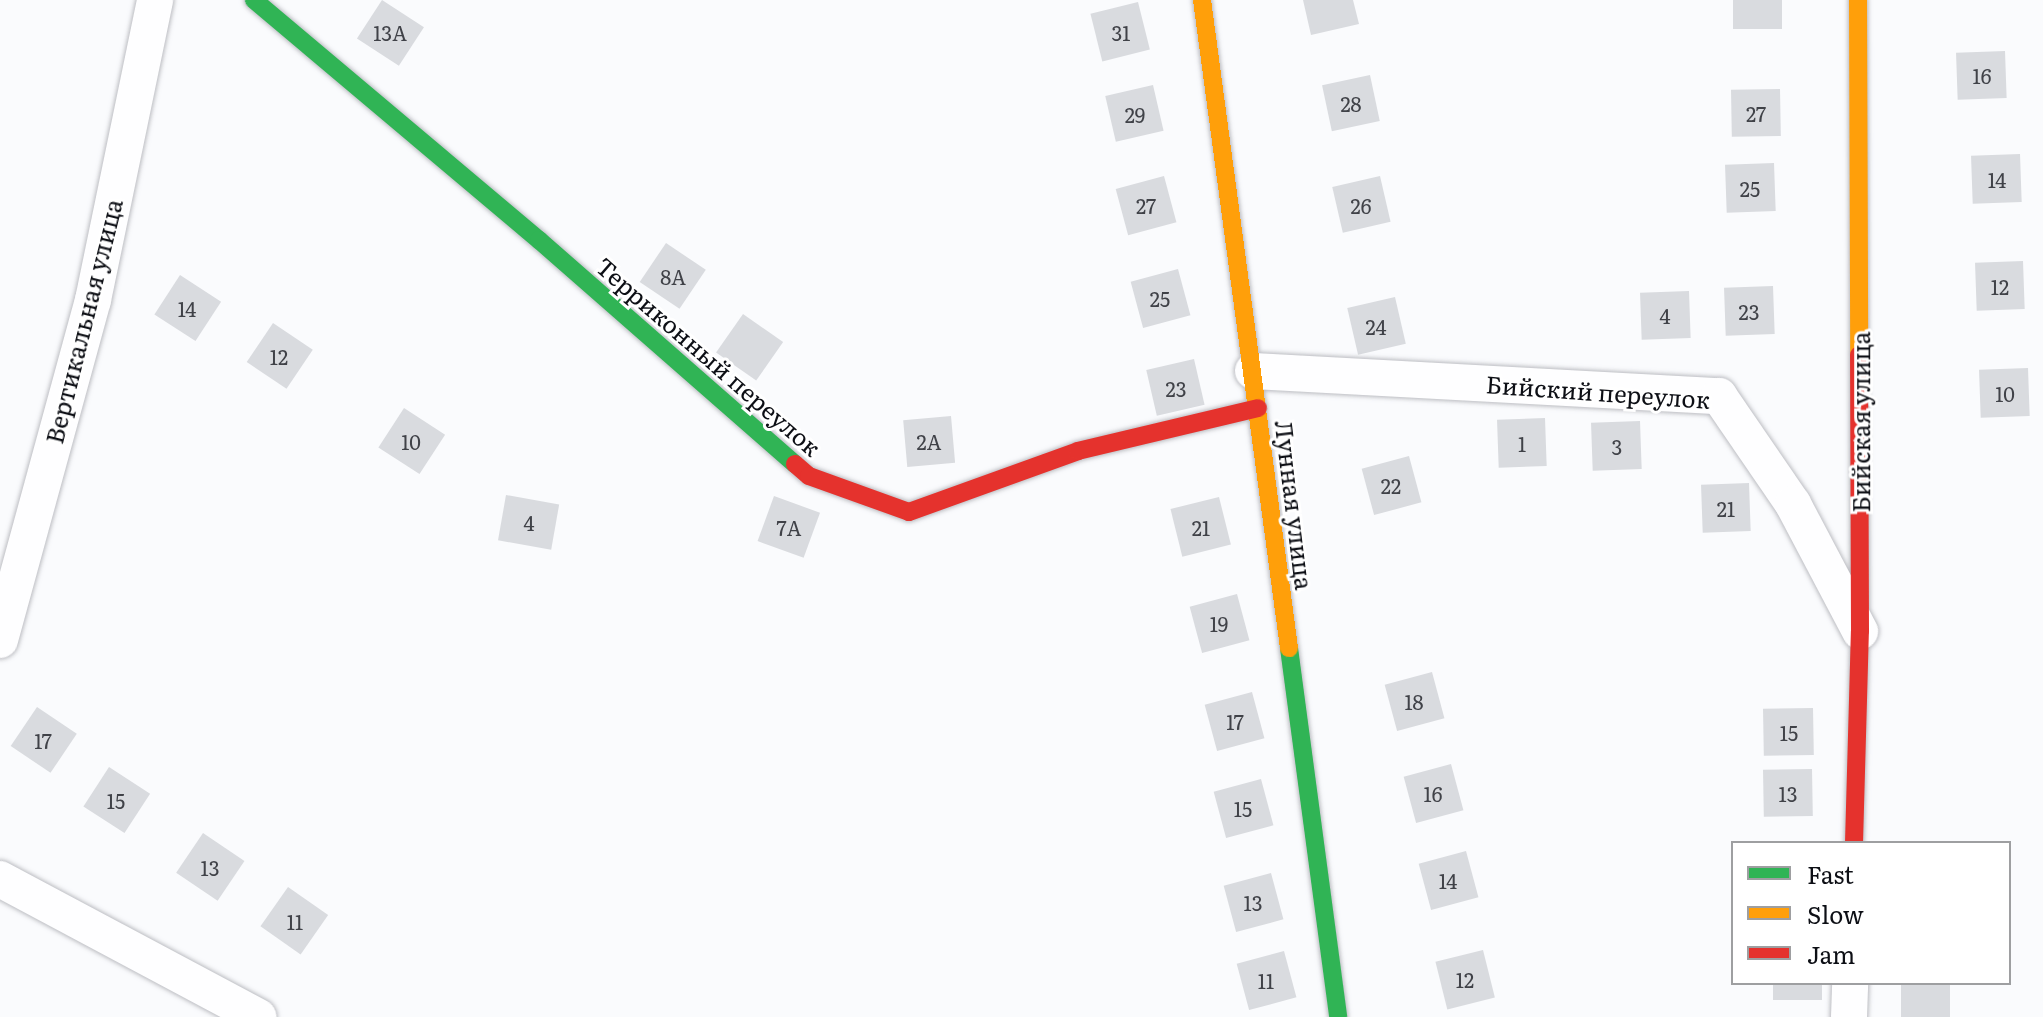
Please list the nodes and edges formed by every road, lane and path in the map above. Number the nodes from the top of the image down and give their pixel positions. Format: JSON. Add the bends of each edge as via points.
{"nodes":[{"id":1,"x":155,"y":0,"type":"edge"},
{"id":2,"x":254,"y":0,"type":"edge"},
{"id":3,"x":1202,"y":0,"type":"edge"},
{"id":4,"x":1858,"y":0,"type":"edge"},
{"id":5,"x":1253,"y":371,"type":"junction"},
{"id":6,"x":1258,"y":408,"type":"junction"},
{"id":7,"x":1860,"y":631,"type":"junction"},
{"id":8,"x":0,"y":640,"type":"edge"},
{"id":9,"x":1854,"y":841,"type":"edge"},
{"id":10,"x":0,"y":879,"type":"edge"},
{"id":11,"x":1850,"y":985,"type":"edge"},
{"id":12,"x":258,"y":1017,"type":"edge"},
{"id":13,"x":1338,"y":1017,"type":"edge"},
{"id":14,"x":1849,"y":1017,"type":"edge"}],
"edges":[{"from":1,"to":8,"type":"street","name":"Вертикальная улица","via":[[93,300]]},
{"from":2,"to":6,"type":"street","name":"Терриконный переулок","via":[[809,476],[909,512],[1078,451]]},
{"from":3,"to":5,"type":"street","name":"Лунная улица"},
{"from":4,"to":7,"type":"street","name":"Бийская улица"},
{"from":5,"to":6,"type":"street","name":"Лунная улица"},
{"from":5,"to":7,"type":"street","name":"Бийский переулок","via":[[1719,396],[1793,504]]},
{"from":6,"to":13,"type":"street","name":"Лунная улица"},
{"from":7,"to":9,"type":"street","name":"Бийская улица"},
{"from":10,"to":12,"type":"street"},
{"from":11,"to":14,"type":"street"}]}
